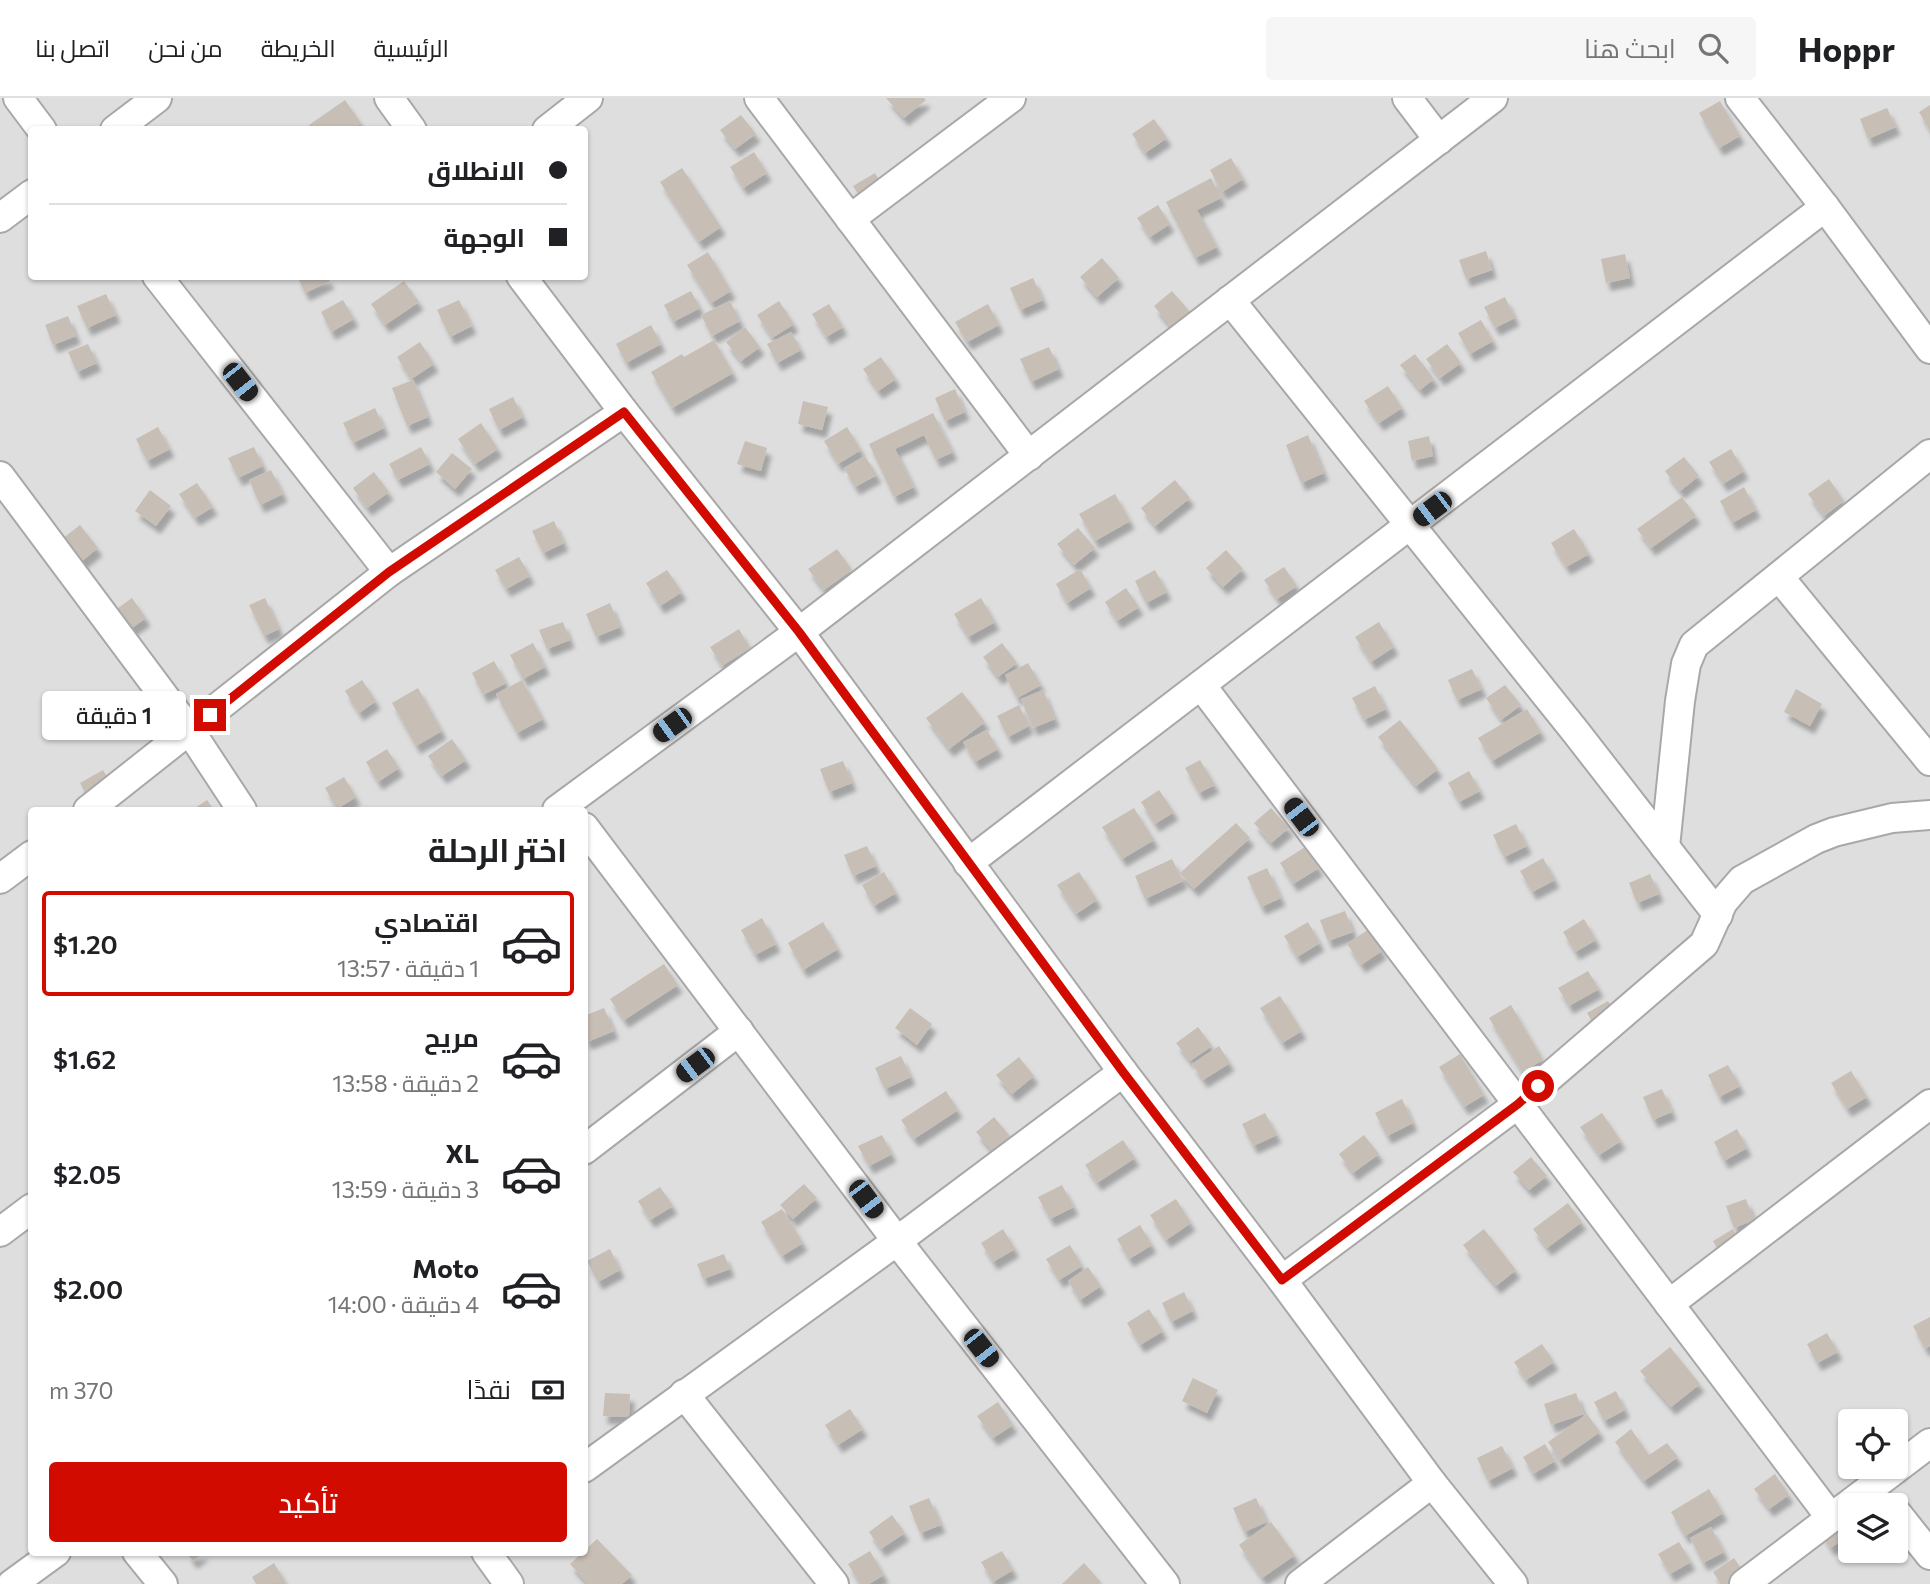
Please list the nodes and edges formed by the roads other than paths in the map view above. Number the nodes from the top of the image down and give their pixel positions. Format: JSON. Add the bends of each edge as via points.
{"nodes":[{"id":1,"x":18,"y":98,"type":"edge"},
{"id":2,"x":157,"y":98,"type":"edge"},
{"id":3,"x":389,"y":98,"type":"edge"},
{"id":4,"x":588,"y":98,"type":"edge"},
{"id":5,"x":759,"y":98,"type":"edge"},
{"id":6,"x":1011,"y":98,"type":"edge"},
{"id":7,"x":1407,"y":98,"type":"edge"},
{"id":8,"x":1493,"y":98,"type":"edge"},
{"id":9,"x":1740,"y":98,"type":"edge"},
{"id":10,"x":39,"y":126,"type":"edge"},
{"id":11,"x":120,"y":126,"type":"edge"},
{"id":12,"x":409,"y":126,"type":"edge"},
{"id":13,"x":552,"y":126,"type":"edge"},
{"id":14,"x":1439,"y":140,"type":"junction"},
{"id":15,"x":28,"y":197,"type":"edge"},
{"id":16,"x":1825,"y":208,"type":"junction"},
{"id":17,"x":0,"y":218,"type":"edge"},
{"id":18,"x":850,"y":219,"type":"junction"},
{"id":19,"x":160,"y":280,"type":"edge"},
{"id":20,"x":525,"y":280,"type":"edge"},
{"id":21,"x":1230,"y":300,"type":"junction"},
{"id":22,"x":1930,"y":349,"type":"edge"},
{"id":23,"x":624,"y":412,"type":"junction"},
{"id":24,"x":1930,"y":454,"type":"edge"},
{"id":25,"x":1029,"y":456,"type":"junction"},
{"id":26,"x":0,"y":476,"type":"edge"},
{"id":27,"x":1410,"y":525,"type":"junction"},
{"id":28,"x":389,"y":572,"type":"junction"},
{"id":29,"x":1779,"y":577,"type":"junction"},
{"id":30,"x":799,"y":632,"type":"junction"},
{"id":31,"x":1201,"y":685,"type":"junction"},
{"id":32,"x":190,"y":731,"type":"junction"},
{"id":33,"x":1930,"y":761,"type":"edge"},
{"id":34,"x":92,"y":807,"type":"edge"},
{"id":35,"x":240,"y":807,"type":"edge"},
{"id":36,"x":566,"y":807,"type":"edge"},
{"id":37,"x":1930,"y":815,"type":"edge"},
{"id":38,"x":588,"y":832,"type":"edge"},
{"id":39,"x":1665,"y":847,"type":"junction"},
{"id":40,"x":28,"y":858,"type":"edge"},
{"id":41,"x":968,"y":863,"type":"junction"},
{"id":42,"x":0,"y":879,"type":"edge"},
{"id":43,"x":1718,"y":915,"type":"junction"},
{"id":44,"x":739,"y":1031,"type":"junction"},
{"id":45,"x":1123,"y":1072,"type":"junction"},
{"id":46,"x":1518,"y":1104,"type":"junction"},
{"id":47,"x":1930,"y":1104,"type":"edge"},
{"id":48,"x":588,"y":1147,"type":"edge"},
{"id":49,"x":28,"y":1211,"type":"edge"},
{"id":50,"x":0,"y":1232,"type":"edge"},
{"id":51,"x":897,"y":1241,"type":"junction"},
{"id":52,"x":1282,"y":1280,"type":"junction"},
{"id":53,"x":1669,"y":1304,"type":"junction"},
{"id":54,"x":684,"y":1394,"type":"junction"},
{"id":55,"x":1930,"y":1443,"type":"edge"},
{"id":56,"x":588,"y":1465,"type":"edge"},
{"id":57,"x":1432,"y":1483,"type":"junction"},
{"id":58,"x":1885,"y":1493,"type":"edge"},
{"id":59,"x":1838,"y":1515,"type":"edge"},
{"id":60,"x":1831,"y":1518,"type":"junction"},
{"id":61,"x":1908,"y":1527,"type":"edge"},
{"id":62,"x":1930,"y":1555,"type":"edge"},
{"id":63,"x":50,"y":1556,"type":"edge"},
{"id":64,"x":140,"y":1556,"type":"edge"},
{"id":65,"x":489,"y":1556,"type":"edge"},
{"id":66,"x":12,"y":1584,"type":"edge"},
{"id":67,"x":163,"y":1584,"type":"edge"},
{"id":68,"x":509,"y":1584,"type":"edge"},
{"id":69,"x":834,"y":1584,"type":"edge"},
{"id":70,"x":1165,"y":1584,"type":"edge"},
{"id":71,"x":1300,"y":1584,"type":"edge"},
{"id":72,"x":1513,"y":1584,"type":"edge"},
{"id":73,"x":1744,"y":1584,"type":"edge"}],
"edges":[{"from":1,"to":10,"type":"street"},
{"from":2,"to":11,"type":"street"},
{"from":3,"to":12,"type":"street"},
{"from":4,"to":13,"type":"street"},
{"from":5,"to":18,"type":"street"},
{"from":6,"to":18,"type":"street"},
{"from":7,"to":14,"type":"street"},
{"from":8,"to":14,"type":"street"},
{"from":9,"to":16,"type":"street"},
{"from":14,"to":21,"type":"street"},
{"from":15,"to":17,"type":"street"},
{"from":16,"to":22,"type":"street"},
{"from":16,"to":27,"type":"street"},
{"from":18,"to":25,"type":"street"},
{"from":19,"to":28,"type":"street"},
{"from":20,"to":23,"type":"street"},
{"from":21,"to":25,"type":"street"},
{"from":21,"to":27,"type":"street"},
{"from":23,"to":28,"type":"street"},
{"from":23,"to":30,"type":"street"},
{"from":24,"to":29,"type":"street"},
{"from":25,"to":30,"type":"street"},
{"from":26,"to":32,"type":"street"},
{"from":27,"to":31,"type":"street"},
{"from":27,"to":39,"type":"street"},
{"from":28,"to":32,"type":"street"},
{"from":29,"to":33,"type":"street"},
{"from":29,"to":39,"type":"street","via":[[1691,649],[1680,701]]},
{"from":30,"to":36,"type":"street"},
{"from":30,"to":41,"type":"street"},
{"from":31,"to":41,"type":"street"},
{"from":31,"to":46,"type":"street"},
{"from":32,"to":34,"type":"street"},
{"from":32,"to":35,"type":"street"},
{"from":37,"to":43,"type":"street","via":[[1870,822],[1816,839],[1736,885]]},
{"from":38,"to":44,"type":"street"},
{"from":39,"to":43,"type":"street"},
{"from":40,"to":42,"type":"street"},
{"from":41,"to":45,"type":"street"},
{"from":43,"to":46,"type":"street","via":[[1704,944]]},
{"from":44,"to":48,"type":"street"},
{"from":44,"to":51,"type":"street"},
{"from":45,"to":51,"type":"street"},
{"from":45,"to":52,"type":"street"},
{"from":46,"to":52,"type":"street"},
{"from":46,"to":53,"type":"street"},
{"from":47,"to":53,"type":"street"},
{"from":49,"to":50,"type":"street"},
{"from":51,"to":54,"type":"street"},
{"from":51,"to":70,"type":"street"},
{"from":52,"to":57,"type":"street"},
{"from":53,"to":60,"type":"street"},
{"from":54,"to":56,"type":"street"},
{"from":54,"to":69,"type":"street"},
{"from":55,"to":58,"type":"street"},
{"from":57,"to":71,"type":"street"},
{"from":57,"to":72,"type":"street"},
{"from":59,"to":60,"type":"street"},
{"from":60,"to":73,"type":"street"},
{"from":61,"to":62,"type":"street"},
{"from":63,"to":66,"type":"street"},
{"from":64,"to":67,"type":"street"},
{"from":65,"to":68,"type":"street"}]}
